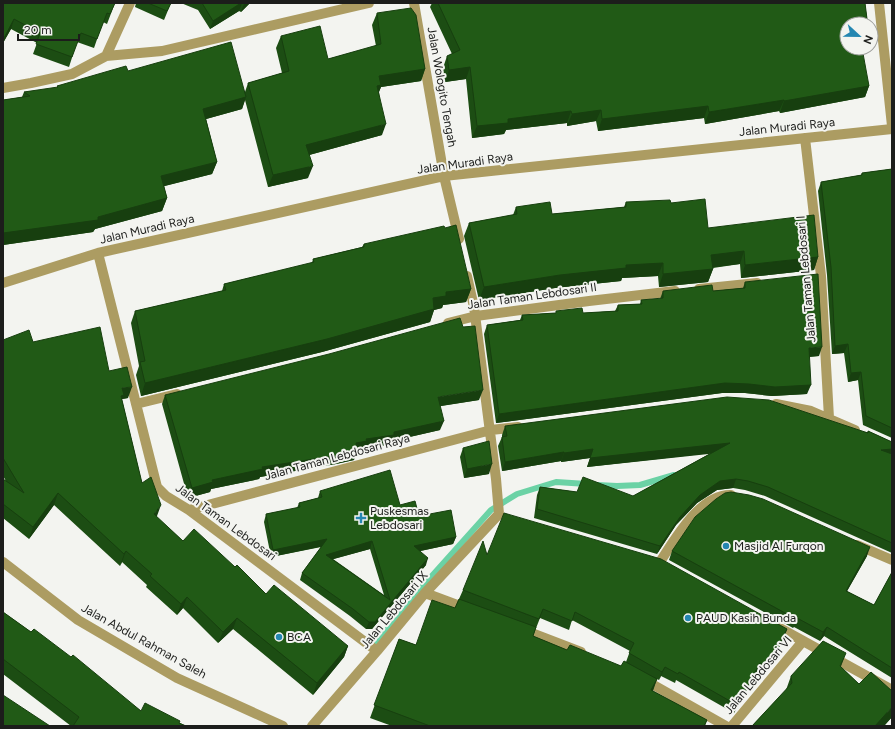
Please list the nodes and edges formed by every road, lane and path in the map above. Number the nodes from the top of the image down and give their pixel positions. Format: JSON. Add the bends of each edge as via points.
{"nodes":[{"id":1,"x":130,"y":3,"type":"edge"},
{"id":2,"x":369,"y":3,"type":"edge"},
{"id":3,"x":414,"y":3,"type":"edge"},
{"id":4,"x":879,"y":3,"type":"edge"},
{"id":5,"x":106,"y":56,"type":"junction"},
{"id":6,"x":3,"y":88,"type":"edge"},
{"id":7,"x":892,"y":127,"type":"edge"},
{"id":8,"x":805,"y":138,"type":"junction"},
{"id":9,"x":444,"y":176,"type":"junction"},
{"id":10,"x":460,"y":245,"type":"edge"},
{"id":11,"x":98,"y":253,"type":"junction"},
{"id":12,"x":466,"y":268,"type":"edge"},
{"id":13,"x":767,"y":281,"type":"edge"},
{"id":14,"x":3,"y":283,"type":"edge"},
{"id":15,"x":476,"y":316,"type":"junction"},
{"id":16,"x":438,"y":326,"type":"edge"},
{"id":17,"x":189,"y":391,"type":"edge"},
{"id":18,"x":765,"y":403,"type":"edge"},
{"id":19,"x":136,"y":404,"type":"junction"},
{"id":20,"x":829,"y":418,"type":"junction"},
{"id":21,"x":529,"y":425,"type":"edge"},
{"id":22,"x":490,"y":430,"type":"junction"},
{"id":23,"x":864,"y":433,"type":"edge"},
{"id":24,"x":741,"y":495,"type":"edge"},
{"id":25,"x":189,"y":510,"type":"junction"},
{"id":26,"x":849,"y":541,"type":"edge"},
{"id":27,"x":892,"y":560,"type":"edge"},
{"id":28,"x":3,"y":562,"type":"edge"},
{"id":29,"x":660,"y":562,"type":"edge"},
{"id":30,"x":425,"y":593,"type":"junction"},
{"id":31,"x":476,"y":612,"type":"edge"},
{"id":32,"x":769,"y":622,"type":"edge"},
{"id":33,"x":513,"y":626,"type":"edge"},
{"id":34,"x":803,"y":641,"type":"junction"},
{"id":35,"x":377,"y":651,"type":"junction"},
{"id":36,"x":587,"y":654,"type":"edge"},
{"id":37,"x":631,"y":672,"type":"edge"},
{"id":38,"x":892,"y":690,"type":"edge"},
{"id":39,"x":283,"y":726,"type":"edge"},
{"id":40,"x":312,"y":726,"type":"edge"},
{"id":41,"x":726,"y":726,"type":"edge"},
{"id":42,"x":732,"y":726,"type":"edge"}],
"edges":[{"from":1,"to":5,"type":"street"},
{"from":2,"to":5,"type":"street","via":[[162,51]]},
{"from":3,"to":9,"type":"street","name":"Jalan Wologito Tengah"},
{"from":4,"to":7,"type":"street"},
{"from":5,"to":6,"type":"street","via":[[72,74]]},
{"from":7,"to":8,"type":"street","name":"Jalan Muradi Raya"},
{"from":8,"to":9,"type":"street","name":"Jalan Muradi Raya"},
{"from":8,"to":20,"type":"street","name":"Jalan Taman Lebdosari I"},
{"from":9,"to":10,"type":"street"},
{"from":9,"to":11,"type":"street","name":"Jalan Muradi Raya"},
{"from":11,"to":14,"type":"street","name":"Jalan Muradi Raya"},
{"from":11,"to":19,"type":"street","name":"Jalan Taman Lebdosari"},
{"from":12,"to":15,"type":"street"},
{"from":13,"to":15,"type":"street","name":"Jalan Taman Lebdosari II"},
{"from":15,"to":16,"type":"street","name":"Jalan Taman Lebdosari II"},
{"from":15,"to":22,"type":"street"},
{"from":17,"to":19,"type":"street"},
{"from":18,"to":20,"type":"street","via":[[790,406]]},
{"from":19,"to":25,"type":"street","name":"Jalan Taman Lebdosari","via":[[157,487],[166,496]]},
{"from":20,"to":23,"type":"street"},
{"from":21,"to":22,"type":"street"},
{"from":22,"to":25,"type":"street","name":"Jalan Taman Lebdosari Raya"},
{"from":22,"to":30,"type":"street","name":"Jalan Lebdosari IX","via":[[502,513]]},
{"from":24,"to":29,"type":"street","via":[[724,495],[698,510],[682,528]]},
{"from":25,"to":35,"type":"street","name":"Jalan Taman Lebdosari"},
{"from":26,"to":27,"type":"street"},
{"from":28,"to":39,"type":"street","name":"Jalan Abdul Rahman Saleh","via":[[78,620],[177,678]]},
{"from":30,"to":31,"type":"street"},
{"from":30,"to":35,"type":"street","name":"Jalan Lebdosari IX"},
{"from":32,"to":34,"type":"street"},
{"from":33,"to":36,"type":"street"},
{"from":34,"to":38,"type":"street"},
{"from":34,"to":42,"type":"street","name":"Jalan Lebdosari VI"},
{"from":35,"to":40,"type":"street","name":"Jalan Lebdosari IX"},
{"from":37,"to":41,"type":"street"}]}
